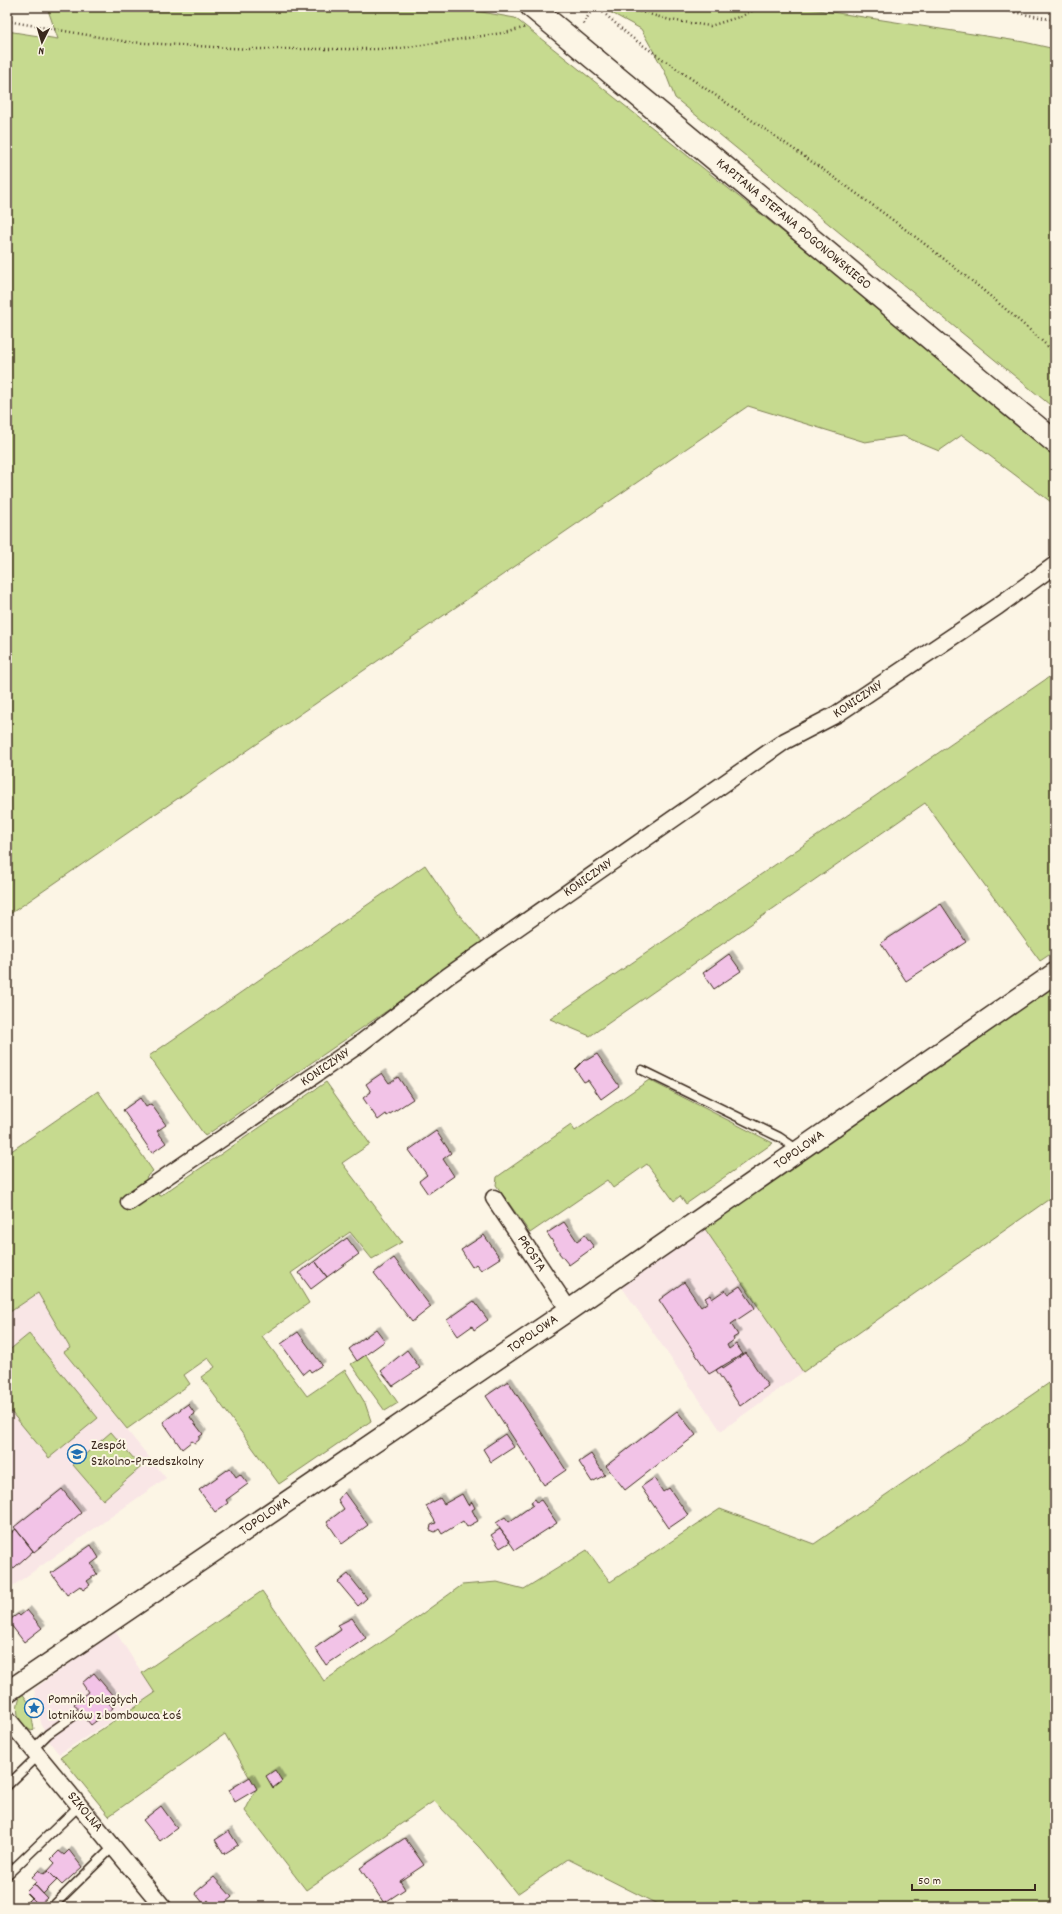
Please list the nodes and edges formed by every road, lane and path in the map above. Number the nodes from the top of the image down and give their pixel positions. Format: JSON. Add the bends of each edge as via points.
{"nodes":[{"id":1,"x":597,"y":7,"type":"edge"},
{"id":2,"x":624,"y":7,"type":"edge"},
{"id":3,"x":760,"y":7,"type":"edge"},
{"id":4,"x":987,"y":7,"type":"edge"},
{"id":5,"x":540,"y":13,"type":"edge"},
{"id":6,"x":1055,"y":20,"type":"edge"},
{"id":7,"x":7,"y":21,"type":"edge"},
{"id":8,"x":1055,"y":353,"type":"edge"},
{"id":9,"x":1055,"y":442,"type":"edge"},
{"id":10,"x":1055,"y":565,"type":"edge"},
{"id":11,"x":1055,"y":973,"type":"edge"},
{"id":12,"x":642,"y":1070,"type":"dead end"},
{"id":13,"x":799,"y":1150,"type":"junction"},
{"id":14,"x":494,"y":1198,"type":"dead end"},
{"id":15,"x":129,"y":1202,"type":"dead end"},
{"id":16,"x":569,"y":1310,"type":"junction"},
{"id":17,"x":7,"y":1692,"type":"edge"},
{"id":18,"x":75,"y":1715,"type":"dead end"},
{"id":19,"x":7,"y":1718,"type":"edge"},
{"id":20,"x":35,"y":1752,"type":"junction"},
{"id":21,"x":7,"y":1786,"type":"edge"},
{"id":22,"x":80,"y":1805,"type":"junction"},
{"id":23,"x":114,"y":1846,"type":"junction"},
{"id":24,"x":7,"y":1875,"type":"edge"},
{"id":25,"x":52,"y":1907,"type":"edge"},
{"id":26,"x":163,"y":1907,"type":"edge"}],
"edges":[{"from":1,"to":8,"type":"path","via":[[631,37],[879,210],[1011,312]]},
{"from":2,"to":3,"type":"path","via":[[670,20],[710,26],[742,16]]},
{"from":4,"to":6,"type":"path"},
{"from":5,"to":7,"type":"path","via":[[509,32],[395,49],[249,49],[128,42]]},
{"from":5,"to":9,"type":"main road","name":"KAPITANA STEFANA POGONOWSKIEGO"},
{"from":10,"to":15,"type":"street","name":"KONICZYNY","via":[[837,714],[785,741],[448,976],[357,1046]]},
{"from":11,"to":13,"type":"street","name":"TOPOLOWA"},
{"from":12,"to":13,"type":"lane","via":[[779,1137]]},
{"from":13,"to":16,"type":"street","name":"TOPOLOWA"},
{"from":14,"to":16,"type":"street","name":"PROSTA"},
{"from":16,"to":17,"type":"street","name":"TOPOLOWA"},
{"from":18,"to":20,"type":"lane","via":[[48,1734]]},
{"from":19,"to":20,"type":"street","name":"SZKOLNA"},
{"from":20,"to":21,"type":"lane"},
{"from":20,"to":22,"type":"street","name":"SZKOLNA"},
{"from":22,"to":23,"type":"street","name":"SZKOLNA"},
{"from":22,"to":24,"type":"lane"},
{"from":23,"to":25,"type":"lane"},
{"from":23,"to":26,"type":"street","name":"SZKOLNA"}]}
